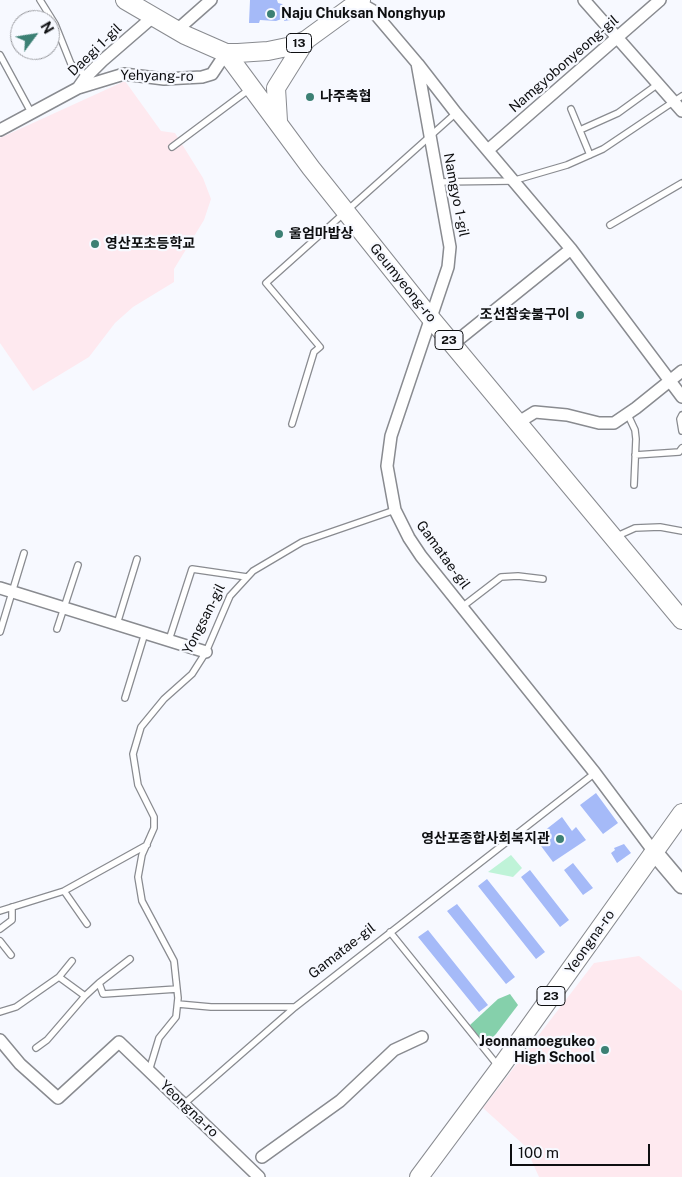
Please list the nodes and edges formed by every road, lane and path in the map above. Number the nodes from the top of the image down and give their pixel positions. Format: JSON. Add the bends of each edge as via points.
{"nodes":[{"id":1,"x":40,"y":0,"type":"edge"},
{"id":2,"x":126,"y":0,"type":"edge"},
{"id":3,"x":211,"y":0,"type":"edge"},
{"id":4,"x":584,"y":0,"type":"edge"},
{"id":5,"x":660,"y":0,"type":"edge"},
{"id":6,"x":357,"y":1,"type":"edge"},
{"id":7,"x":154,"y":16,"type":"junction"},
{"id":8,"x":177,"y":30,"type":"junction"},
{"id":9,"x":617,"y":38,"type":"junction"},
{"id":10,"x":306,"y":40,"type":"junction"},
{"id":11,"x":226,"y":52,"type":"junction"},
{"id":12,"x":0,"y":55,"type":"edge"},
{"id":13,"x":417,"y":63,"type":"junction"},
{"id":14,"x":86,"y":76,"type":"junction"},
{"id":15,"x":658,"y":84,"type":"junction"},
{"id":16,"x":252,"y":87,"type":"junction"},
{"id":17,"x":78,"y":88,"type":"junction"},
{"id":18,"x":677,"y":98,"type":"edge"},
{"id":19,"x":571,"y":109,"type":"dead end"},
{"id":20,"x":682,"y":111,"type":"edge"},
{"id":21,"x":456,"y":113,"type":"junction"},
{"id":22,"x":32,"y":114,"type":"junction"},
{"id":23,"x":279,"y":124,"type":"junction"},
{"id":24,"x":0,"y":130,"type":"edge"},
{"id":25,"x":580,"y":130,"type":"junction"},
{"id":26,"x":429,"y":137,"type":"junction"},
{"id":27,"x":172,"y":147,"type":"dead end"},
{"id":28,"x":488,"y":150,"type":"junction"},
{"id":29,"x":590,"y":155,"type":"junction"},
{"id":30,"x":512,"y":181,"type":"junction"},
{"id":31,"x":438,"y":182,"type":"junction"},
{"id":32,"x":682,"y":183,"type":"edge"},
{"id":33,"x":346,"y":211,"type":"junction"},
{"id":34,"x":610,"y":225,"type":"dead end"},
{"id":35,"x":571,"y":249,"type":"junction"},
{"id":36,"x":429,"y":316,"type":"junction"},
{"id":37,"x":453,"y":344,"type":"junction"},
{"id":38,"x":682,"y":371,"type":"edge"},
{"id":39,"x":670,"y":380,"type":"junction"},
{"id":40,"x":682,"y":397,"type":"edge"},
{"id":41,"x":628,"y":415,"type":"junction"},
{"id":42,"x":682,"y":415,"type":"edge"},
{"id":43,"x":518,"y":422,"type":"junction"},
{"id":44,"x":292,"y":424,"type":"dead end"},
{"id":45,"x":682,"y":431,"type":"edge"},
{"id":46,"x":682,"y":448,"type":"edge"},
{"id":47,"x":635,"y":455,"type":"junction"},
{"id":48,"x":634,"y":485,"type":"dead end"},
{"id":49,"x":395,"y":510,"type":"junction"},
{"id":50,"x":682,"y":531,"type":"edge"},
{"id":51,"x":613,"y":537,"type":"junction"},
{"id":52,"x":24,"y":553,"type":"dead end"},
{"id":53,"x":137,"y":558,"type":"dead end"},
{"id":54,"x":78,"y":566,"type":"dead end"},
{"id":55,"x":248,"y":577,"type":"junction"},
{"id":56,"x":543,"y":579,"type":"dead end"},
{"id":57,"x":0,"y":588,"type":"edge"},
{"id":58,"x":12,"y":592,"type":"junction"},
{"id":59,"x":462,"y":606,"type":"junction"},
{"id":60,"x":64,"y":608,"type":"junction"},
{"id":61,"x":682,"y":620,"type":"edge"},
{"id":62,"x":118,"y":624,"type":"junction"},
{"id":63,"x":57,"y":629,"type":"dead end"},
{"id":64,"x":0,"y":632,"type":"edge"},
{"id":65,"x":145,"y":633,"type":"junction"},
{"id":66,"x":169,"y":640,"type":"junction"},
{"id":67,"x":206,"y":652,"type":"junction"},
{"id":68,"x":125,"y":698,"type":"dead end"},
{"id":69,"x":595,"y":773,"type":"junction"},
{"id":70,"x":682,"y":813,"type":"edge"},
{"id":71,"x":147,"y":845,"type":"junction"},
{"id":72,"x":654,"y":852,"type":"junction"},
{"id":73,"x":682,"y":885,"type":"edge"},
{"id":74,"x":64,"y":891,"type":"junction"},
{"id":75,"x":12,"y":907,"type":"junction"},
{"id":76,"x":0,"y":911,"type":"edge"},
{"id":77,"x":87,"y":924,"type":"dead end"},
{"id":78,"x":0,"y":929,"type":"edge"},
{"id":79,"x":390,"y":932,"type":"junction"},
{"id":80,"x":0,"y":941,"type":"edge"},
{"id":81,"x":11,"y":955,"type":"dead end"},
{"id":82,"x":130,"y":959,"type":"dead end"},
{"id":83,"x":72,"y":961,"type":"dead end"},
{"id":84,"x":59,"y":977,"type":"junction"},
{"id":85,"x":99,"y":984,"type":"junction"},
{"id":86,"x":178,"y":989,"type":"junction"},
{"id":87,"x":85,"y":996,"type":"junction"},
{"id":88,"x":178,"y":1004,"type":"junction"},
{"id":89,"x":295,"y":1007,"type":"junction"},
{"id":90,"x":0,"y":1012,"type":"edge"},
{"id":91,"x":422,"y":1037,"type":"dead end"},
{"id":92,"x":0,"y":1040,"type":"edge"},
{"id":93,"x":36,"y":1048,"type":"dead end"},
{"id":94,"x":500,"y":1068,"type":"junction"},
{"id":95,"x":149,"y":1071,"type":"junction"},
{"id":96,"x":184,"y":1104,"type":"junction"},
{"id":97,"x":262,"y":1157,"type":"dead end"},
{"id":98,"x":259,"y":1177,"type":"edge"},
{"id":99,"x":419,"y":1177,"type":"edge"}],
"edges":[{"from":1,"to":14,"type":"lane","via":[[55,24],[71,64]]},
{"from":2,"to":7,"type":"main road","number":"13"},
{"from":3,"to":8,"type":"street"},
{"from":4,"to":9,"type":"street"},
{"from":5,"to":9,"type":"street","name":"Namgyobonyeong-gil"},
{"from":6,"to":10,"type":"main road","number":"13"},
{"from":6,"to":13,"type":"street","via":[[372,10]]},
{"from":7,"to":8,"type":"main road","number":"13"},
{"from":7,"to":14,"type":"street","name":"Daegi 1-gil"},
{"from":8,"to":11,"type":"main road","number":"13"},
{"from":9,"to":15,"type":"street"},
{"from":9,"to":28,"type":"street","name":"Namgyobonyeong-gil"},
{"from":10,"to":11,"type":"main road","number":"13","via":[[268,51]]},
{"from":10,"to":23,"type":"main road","via":[[276,88]]},
{"from":11,"to":16,"type":"main road","name":"Geumyeong-ro","number":"23"},
{"from":11,"to":17,"type":"street","name":"Yehyang-ro","via":[[212,74],[202,77],[124,74]]},
{"from":12,"to":22,"type":"lane"},
{"from":13,"to":21,"type":"street"},
{"from":13,"to":26,"type":"street","name":"Namgyo 1-gil"},
{"from":14,"to":17,"type":"street","name":"Daegi 1-gil"},
{"from":15,"to":18,"type":"street"},
{"from":15,"to":25,"type":"lane","via":[[618,113]]},
{"from":16,"to":23,"type":"main road","name":"Geumyeong-ro","number":"23"},
{"from":16,"to":27,"type":"lane"},
{"from":17,"to":22,"type":"street","name":"Daegi 1-gil"},
{"from":18,"to":20,"type":"street"},
{"from":18,"to":29,"type":"lane"},
{"from":19,"to":25,"type":"lane"},
{"from":21,"to":26,"type":"lane","name":"Namgyo 1-gil"},
{"from":21,"to":28,"type":"street"},
{"from":22,"to":24,"type":"street","name":"Daegi 1-gil"},
{"from":23,"to":33,"type":"main road","name":"Geumyeong-ro","number":"23"},
{"from":25,"to":29,"type":"lane"},
{"from":26,"to":31,"type":"street","name":"Namgyo 1-gil"},
{"from":26,"to":33,"type":"lane","name":"Namgyo 1-gil"},
{"from":28,"to":30,"type":"street"},
{"from":29,"to":30,"type":"lane"},
{"from":30,"to":31,"type":"lane"},
{"from":30,"to":35,"type":"street"},
{"from":31,"to":36,"type":"street","name":"Namgyo 1-gil","via":[[450,247],[448,267]]},
{"from":32,"to":34,"type":"lane"},
{"from":33,"to":36,"type":"main road","name":"Geumyeong-ro","number":"23"},
{"from":33,"to":44,"type":"lane","via":[[266,283],[320,347],[314,352]]},
{"from":35,"to":37,"type":"street"},
{"from":35,"to":39,"type":"street"},
{"from":36,"to":37,"type":"main road","name":"Geumyeong-ro","number":"23"},
{"from":36,"to":49,"type":"street","name":"Gamatae-gil","via":[[388,453],[387,476]]},
{"from":37,"to":43,"type":"main road","name":"Geumyeong-ro","number":"23"},
{"from":38,"to":39,"type":"street"},
{"from":39,"to":40,"type":"street"},
{"from":39,"to":41,"type":"street"},
{"from":41,"to":43,"type":"street","via":[[608,424],[535,412]]},
{"from":41,"to":47,"type":"lane","via":[[635,430]]},
{"from":42,"to":45,"type":"lane"},
{"from":43,"to":51,"type":"main road","name":"Geumyeong-ro","number":"23"},
{"from":46,"to":47,"type":"lane","via":[[679,452]]},
{"from":47,"to":48,"type":"lane"},
{"from":49,"to":55,"type":"lane","name":"Yongsan-gil","via":[[302,542],[261,565]]},
{"from":49,"to":59,"type":"street","name":"Gamatae-gil","via":[[409,538]]},
{"from":50,"to":51,"type":"lane","via":[[660,527],[635,528]]},
{"from":51,"to":61,"type":"main road","name":"Geumyeong-ro","number":"23"},
{"from":52,"to":58,"type":"lane"},
{"from":53,"to":62,"type":"lane"},
{"from":54,"to":60,"type":"lane"},
{"from":55,"to":66,"type":"lane","via":[[192,569]]},
{"from":55,"to":67,"type":"lane","name":"Yongsan-gil","via":[[230,596]]},
{"from":56,"to":59,"type":"lane","via":[[501,577]]},
{"from":57,"to":58,"type":"street"},
{"from":58,"to":60,"type":"street"},
{"from":58,"to":64,"type":"lane"},
{"from":59,"to":69,"type":"street","name":"Gamatae-gil"},
{"from":60,"to":62,"type":"street"},
{"from":60,"to":63,"type":"lane"},
{"from":62,"to":65,"type":"street"},
{"from":65,"to":66,"type":"street"},
{"from":65,"to":68,"type":"lane"},
{"from":66,"to":67,"type":"street"},
{"from":67,"to":71,"type":"lane","name":"Yongsan-gil","via":[[192,674],[164,699],[142,727],[133,754],[138,785],[154,818],[154,828]]},
{"from":69,"to":72,"type":"street","name":"Gamatae-gil"},
{"from":69,"to":79,"type":"lane","name":"Gamatae-gil"},
{"from":70,"to":72,"type":"main road","name":"Yeongna-ro","number":"23"},
{"from":71,"to":74,"type":"lane"},
{"from":71,"to":86,"type":"lane","name":"Yongsan-gil","via":[[138,877],[142,901],[174,962]]},
{"from":72,"to":73,"type":"street"},
{"from":72,"to":94,"type":"main road","name":"Yeongna-ro","number":"23"},
{"from":74,"to":75,"type":"lane"},
{"from":74,"to":77,"type":"lane"},
{"from":75,"to":76,"type":"lane"},
{"from":75,"to":78,"type":"lane","via":[[12,920]]},
{"from":79,"to":89,"type":"lane","name":"Gamatae-gil"},
{"from":79,"to":94,"type":"lane"},
{"from":80,"to":81,"type":"lane"},
{"from":82,"to":85,"type":"lane"},
{"from":83,"to":84,"type":"lane"},
{"from":84,"to":87,"type":"lane"},
{"from":84,"to":90,"type":"lane","via":[[16,1007]]},
{"from":85,"to":86,"type":"lane","via":[[103,994]]},
{"from":85,"to":87,"type":"lane"},
{"from":86,"to":88,"type":"lane","name":"Yongsan-gil"},
{"from":87,"to":93,"type":"lane","via":[[47,1040]]},
{"from":88,"to":89,"type":"lane"},
{"from":88,"to":95,"type":"lane","via":[[176,1017],[159,1038]]},
{"from":89,"to":96,"type":"lane","name":"Gamatae-gil"},
{"from":91,"to":97,"type":"street","via":[[394,1050],[340,1101]]},
{"from":92,"to":95,"type":"street","name":"Yeongna-ro","via":[[20,1064],[58,1098],[119,1042]]},
{"from":94,"to":99,"type":"main road","name":"Yeongna-ro","number":"23"},
{"from":95,"to":96,"type":"street","name":"Yeongna-ro"},
{"from":96,"to":98,"type":"street","name":"Yeongna-ro"}]}
